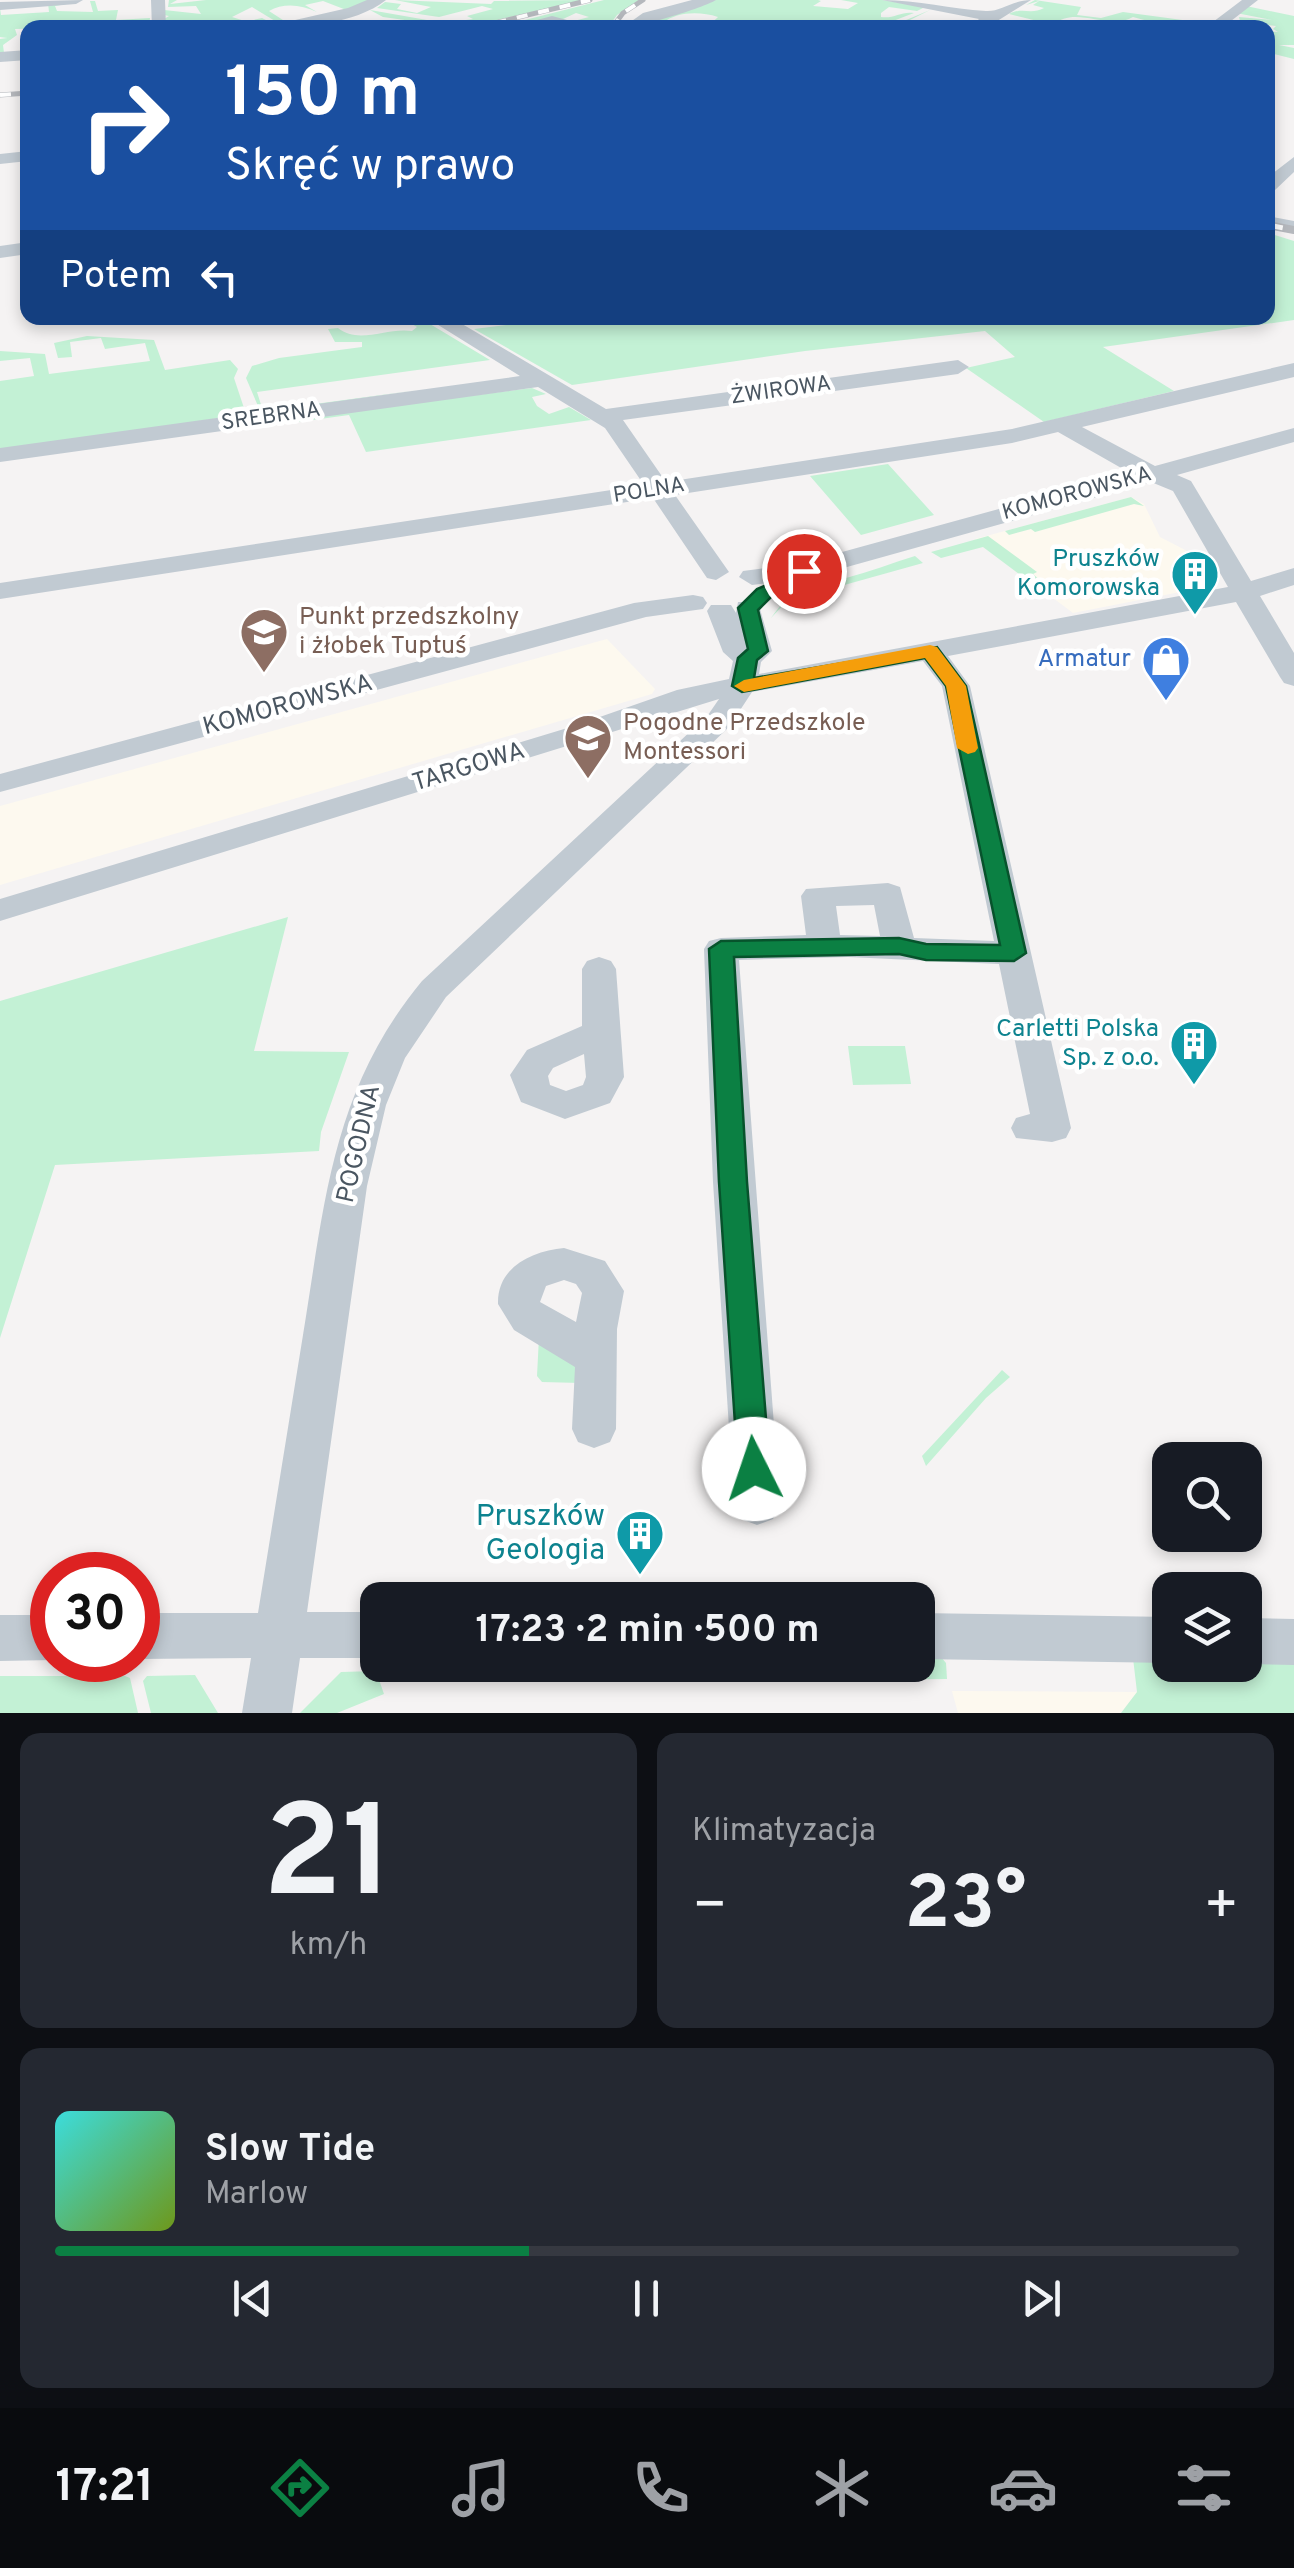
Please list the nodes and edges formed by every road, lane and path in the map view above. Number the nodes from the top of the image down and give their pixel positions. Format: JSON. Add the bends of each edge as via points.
{"nodes":[{"id":1,"x":76,"y":0,"type":"edge"},
{"id":2,"x":709,"y":0,"type":"edge"},
{"id":3,"x":889,"y":0,"type":"edge"},
{"id":4,"x":1024,"y":0,"type":"edge"},
{"id":5,"x":1250,"y":0,"type":"edge"},
{"id":6,"x":373,"y":4,"type":"edge"},
{"id":7,"x":0,"y":6,"type":"edge"},
{"id":8,"x":994,"y":17,"type":"junction"},
{"id":9,"x":302,"y":20,"type":"edge"},
{"id":10,"x":646,"y":20,"type":"edge"},
{"id":11,"x":989,"y":20,"type":"edge"},
{"id":12,"x":1223,"y":20,"type":"edge"},
{"id":13,"x":1294,"y":162,"type":"edge"},
{"id":14,"x":1275,"y":181,"type":"edge"},
{"id":15,"x":450,"y":325,"type":"edge"},
{"id":16,"x":958,"y":366,"type":"dead end"},
{"id":17,"x":1294,"y":370,"type":"edge"},
{"id":18,"x":542,"y":380,"type":"junction"},
{"id":19,"x":605,"y":416,"type":"junction"},
{"id":20,"x":1063,"y":425,"type":"junction"},
{"id":21,"x":1294,"y":434,"type":"edge"},
{"id":22,"x":0,"y":455,"type":"edge"},
{"id":23,"x":1152,"y":473,"type":"junction"},
{"id":24,"x":660,"y":490,"type":"junction"},
{"id":25,"x":716,"y":572,"type":"junction"},
{"id":26,"x":1294,"y":576,"type":"edge"},
{"id":27,"x":0,"y":590,"type":"edge"},
{"id":28,"x":1245,"y":592,"type":"junction"},
{"id":29,"x":736,"y":598,"type":"junction"},
{"id":30,"x":930,"y":651,"type":"junction"},
{"id":31,"x":745,"y":672,"type":"junction"},
{"id":32,"x":1294,"y":677,"type":"edge"},
{"id":33,"x":0,"y":783,"type":"edge"},
{"id":34,"x":0,"y":910,"type":"edge"},
{"id":35,"x":824,"y":946,"type":"junction"},
{"id":36,"x":899,"y":946,"type":"junction"},
{"id":37,"x":1014,"y":953,"type":"junction"},
{"id":38,"x":599,"y":968,"type":"dead end"},
{"id":39,"x":600,"y":1032,"type":"dead end"},
{"id":40,"x":1030,"y":1128,"type":"dead end"},
{"id":41,"x":597,"y":1360,"type":"dead end"},
{"id":42,"x":594,"y":1428,"type":"dead end"},
{"id":43,"x":757,"y":1505,"type":"dead end"},
{"id":44,"x":278,"y":1634,"type":"junction"},
{"id":45,"x":360,"y":1635,"type":"edge"},
{"id":46,"x":160,"y":1636,"type":"edge"},
{"id":47,"x":935,"y":1636,"type":"edge"},
{"id":48,"x":0,"y":1638,"type":"edge"},
{"id":49,"x":30,"y":1638,"type":"edge"},
{"id":50,"x":1152,"y":1640,"type":"edge"},
{"id":51,"x":1262,"y":1641,"type":"edge"},
{"id":52,"x":1294,"y":1642,"type":"edge"},
{"id":53,"x":266,"y":1713,"type":"edge"}],
"edges":[{"from":1,"to":7,"type":"street"},
{"from":2,"to":10,"type":"street"},
{"from":3,"to":8,"type":"street"},
{"from":4,"to":8,"type":"street"},
{"from":5,"to":12,"type":"street"},
{"from":6,"to":9,"type":"street"},
{"from":8,"to":11,"type":"street"},
{"from":13,"to":14,"type":"street"},
{"from":15,"to":18,"type":"street"},
{"from":16,"to":19,"type":"street","name":"ŻWIROWA"},
{"from":17,"to":20,"type":"street","name":"POLNA"},
{"from":18,"to":19,"type":"street"},
{"from":18,"to":22,"type":"street","name":"SREBRNA"},
{"from":19,"to":24,"type":"street"},
{"from":20,"to":23,"type":"street"},
{"from":20,"to":24,"type":"street","name":"POLNA"},
{"from":21,"to":23,"type":"street","name":"KOMOROWSKA"},
{"from":23,"to":28,"type":"street","via":[[1182,486]]},
{"from":23,"to":29,"type":"street","name":"KOMOROWSKA","via":[[804,571]]},
{"from":24,"to":25,"type":"street"},
{"from":24,"to":27,"type":"street","name":"POLNA"},
{"from":25,"to":29,"type":"street"},
{"from":25,"to":29,"type":"street","via":[[688,584],[686,594]]},
{"from":26,"to":28,"type":"street","name":"TARGOWA"},
{"from":28,"to":30,"type":"street","name":"TARGOWA"},
{"from":28,"to":32,"type":"street"},
{"from":29,"to":31,"type":"street","via":[[737,652]]},
{"from":29,"to":33,"type":"street","name":"KOMOROWSKA","via":[[630,613]]},
{"from":30,"to":31,"type":"street","name":"TARGOWA"},
{"from":30,"to":37,"type":"street","via":[[956,686]]},
{"from":31,"to":34,"type":"street","name":"TARGOWA","via":[[568,738]]},
{"from":31,"to":44,"type":"street","name":"POGODNA","via":[[719,721],[698,743],[434,989],[403,1025],[377,1072],[347,1186]]},
{"from":35,"to":36,"type":"street"},
{"from":35,"to":36,"type":"street","via":[[818,896],[888,894]]},
{"from":35,"to":43,"type":"street","via":[[721,949]]},
{"from":36,"to":37,"type":"street"},
{"from":37,"to":40,"type":"street","via":[[1052,1128]]},
{"from":38,"to":39,"type":"street"},
{"from":41,"to":42,"type":"street"},
{"from":44,"to":45,"type":"street"},
{"from":44,"to":46,"type":"street"},
{"from":44,"to":53,"type":"street","name":"POGODNA"},
{"from":47,"to":50,"type":"street"},
{"from":48,"to":49,"type":"street"},
{"from":51,"to":52,"type":"street"}]}
